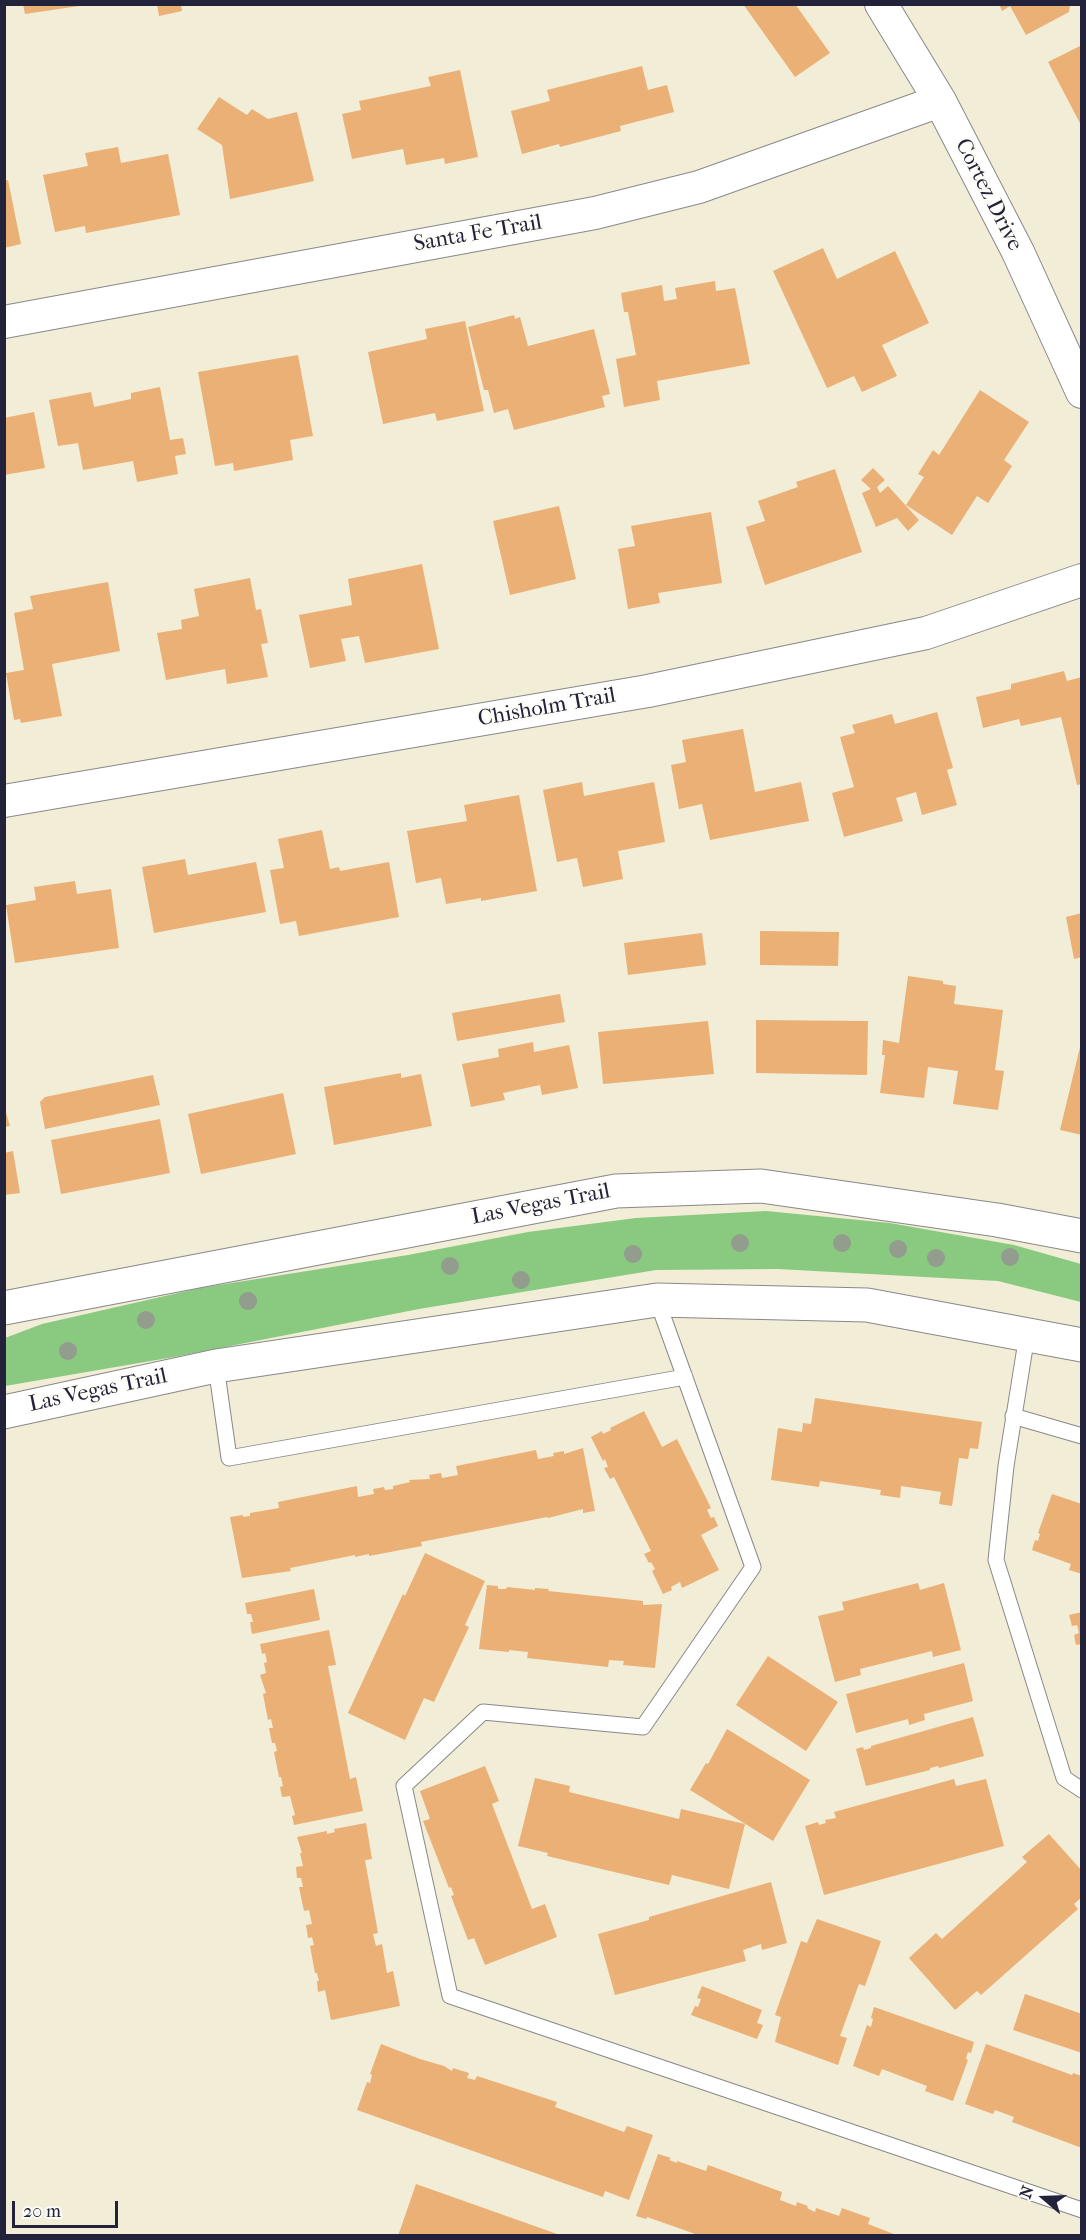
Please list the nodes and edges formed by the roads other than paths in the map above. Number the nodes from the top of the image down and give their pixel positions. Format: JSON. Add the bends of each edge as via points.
{"nodes":[{"id":1,"x":881,"y":4,"type":"edge"},
{"id":2,"x":940,"y":100,"type":"junction"},
{"id":3,"x":4,"y":322,"type":"edge"},
{"id":4,"x":1082,"y":392,"type":"edge"},
{"id":5,"x":1082,"y":580,"type":"edge"},
{"id":6,"x":4,"y":801,"type":"edge"},
{"id":7,"x":1082,"y":1236,"type":"edge"},
{"id":8,"x":657,"y":1300,"type":"junction"},
{"id":9,"x":4,"y":1308,"type":"edge"},
{"id":10,"x":1027,"y":1335,"type":"junction"},
{"id":11,"x":1082,"y":1346,"type":"edge"},
{"id":12,"x":216,"y":1366,"type":"junction"},
{"id":13,"x":685,"y":1377,"type":"junction"},
{"id":14,"x":4,"y":1412,"type":"edge"},
{"id":15,"x":1013,"y":1416,"type":"junction"},
{"id":16,"x":1082,"y":1436,"type":"edge"},
{"id":17,"x":1082,"y":1790,"type":"edge"},
{"id":18,"x":1082,"y":2210,"type":"edge"}],
"edges":[{"from":1,"to":2,"type":"street","name":"Cortez Drive"},
{"from":2,"to":3,"type":"street","name":"Santa Fe Trail","via":[[699,187],[606,210]]},
{"from":2,"to":4,"type":"street","name":"Cortez Drive","via":[[1018,252]]},
{"from":5,"to":6,"type":"street","name":"Chisholm Trail","via":[[926,633],[683,683]]},
{"from":7,"to":9,"type":"main road","name":"Las Vegas Trail","via":[[761,1186],[615,1191]]},
{"from":8,"to":10,"type":"main road","name":"Las Vegas Trail","via":[[867,1305]]},
{"from":8,"to":12,"type":"main road","name":"Las Vegas Trail"},
{"from":8,"to":13,"type":"lane"},
{"from":10,"to":11,"type":"main road","name":"Las Vegas Trail"},
{"from":10,"to":15,"type":"lane"},
{"from":12,"to":13,"type":"lane","via":[[229,1458]]},
{"from":12,"to":14,"type":"main road","name":"Las Vegas Trail"},
{"from":13,"to":18,"type":"lane","via":[[753,1567],[643,1727],[483,1712],[404,1786],[450,1996]]},
{"from":15,"to":16,"type":"lane"},
{"from":15,"to":17,"type":"lane","via":[[996,1560],[1064,1778]]}]}
